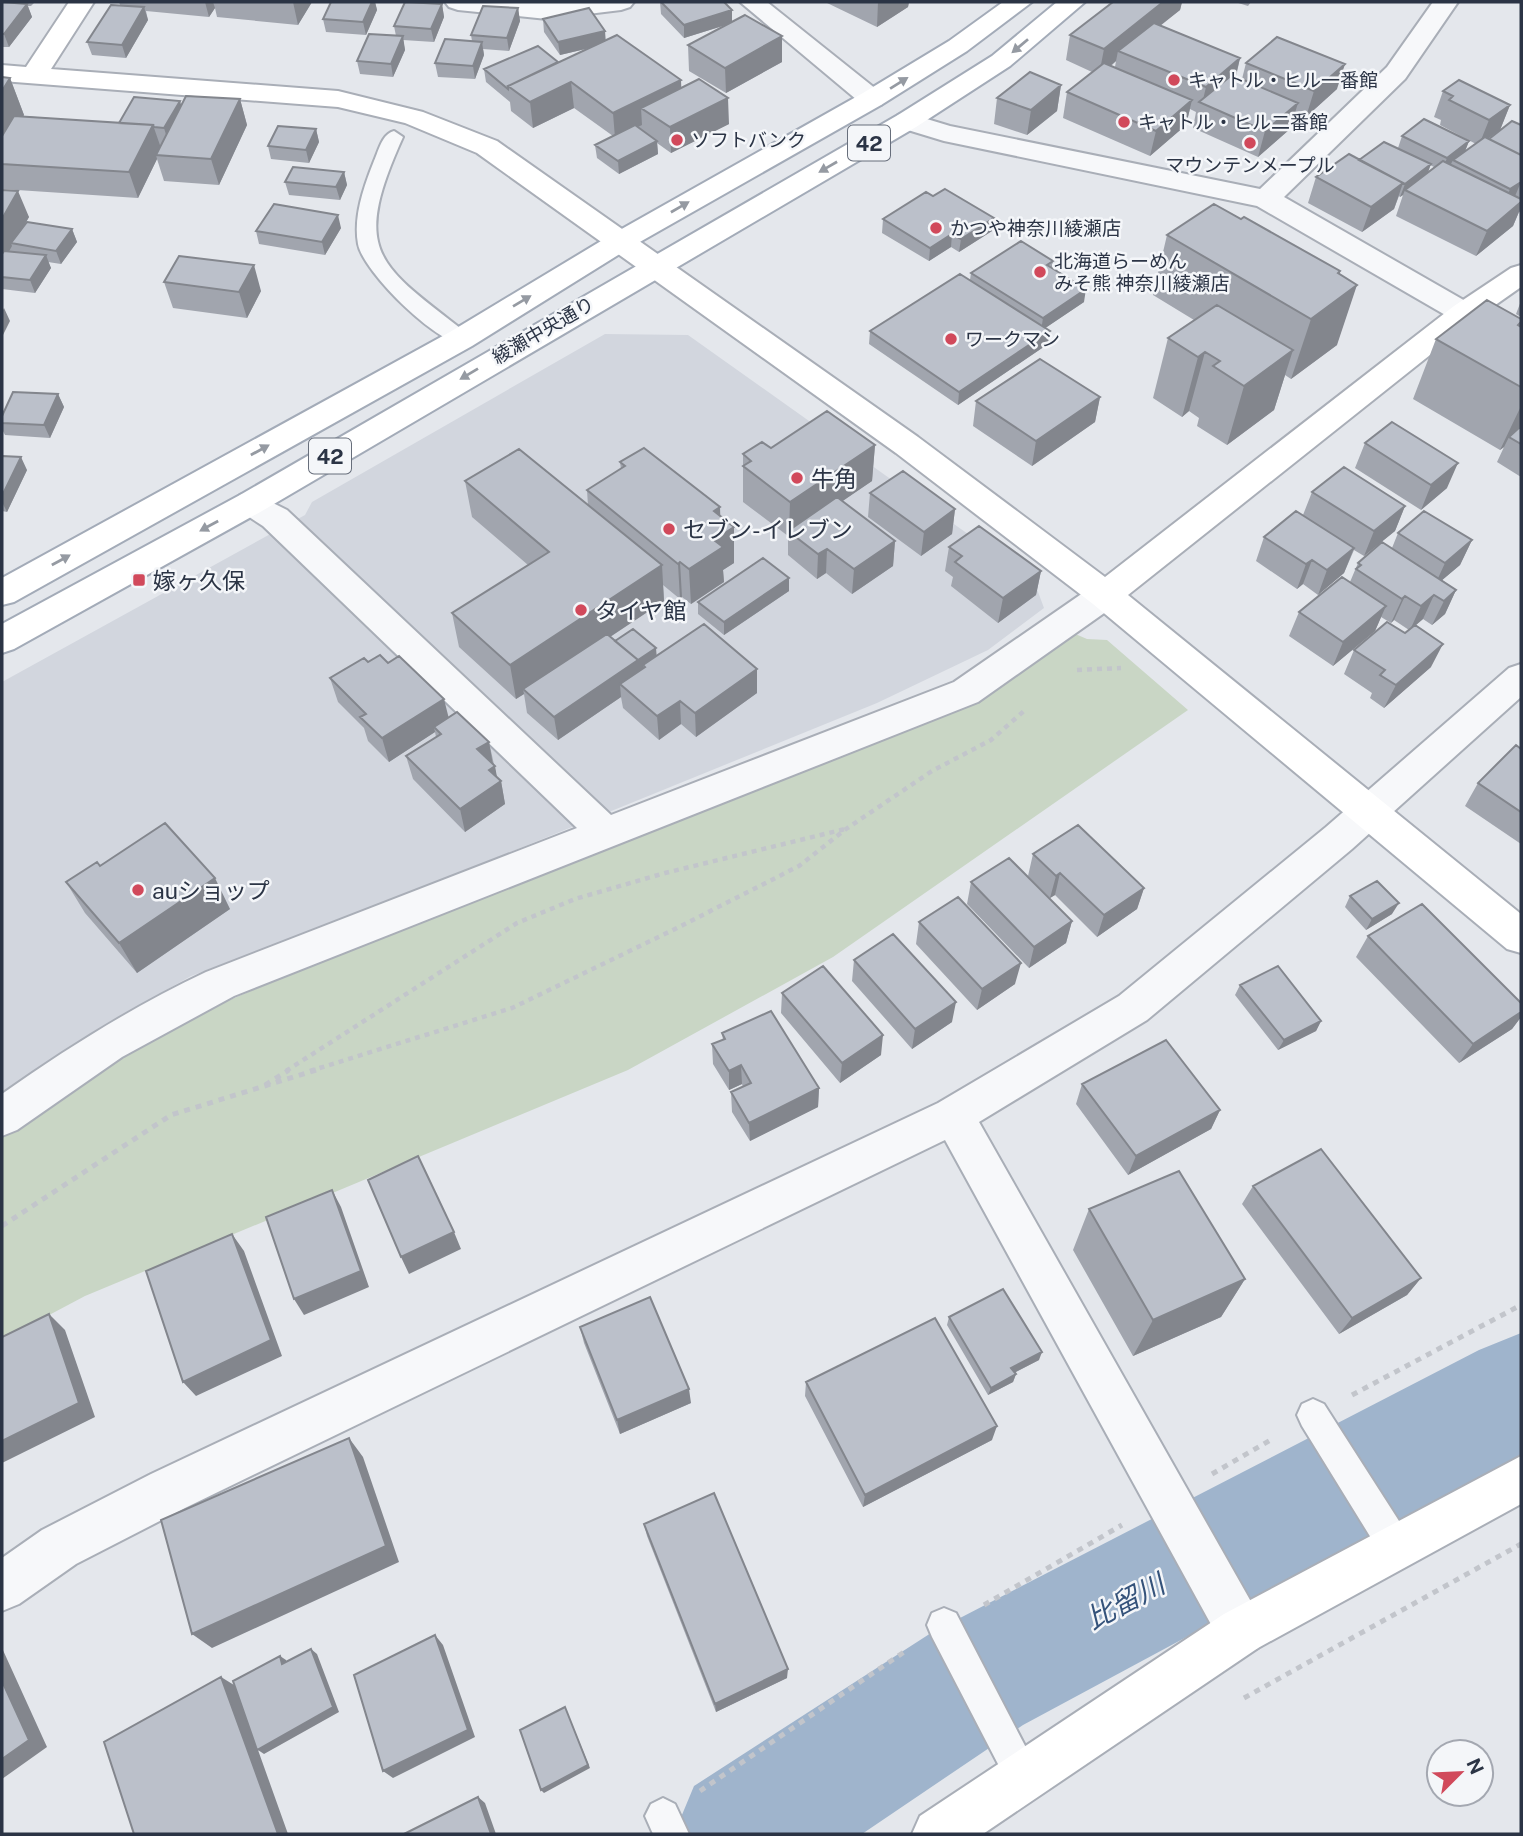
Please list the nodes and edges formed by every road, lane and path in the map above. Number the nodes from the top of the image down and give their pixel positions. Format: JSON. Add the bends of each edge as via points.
{"nodes":[{"id":1,"x":82,"y":2,"type":"edge"},
{"id":2,"x":457,"y":2,"type":"edge"},
{"id":3,"x":621,"y":2,"type":"edge"},
{"id":4,"x":752,"y":2,"type":"edge"},
{"id":5,"x":1019,"y":2,"type":"edge"},
{"id":6,"x":1072,"y":2,"type":"edge"},
{"id":7,"x":1445,"y":2,"type":"edge"},
{"id":8,"x":2,"y":73,"type":"edge"},
{"id":9,"x":33,"y":76,"type":"junction"},
{"id":10,"x":872,"y":99,"type":"junction"},
{"id":11,"x":907,"y":121,"type":"junction"},
{"id":12,"x":394,"y":137,"type":"dead end"},
{"id":13,"x":1266,"y":199,"type":"junction"},
{"id":14,"x":621,"y":241,"type":"junction"},
{"id":15,"x":655,"y":266,"type":"junction"},
{"id":16,"x":1521,"y":274,"type":"edge"},
{"id":17,"x":1464,"y":313,"type":"junction"},
{"id":18,"x":461,"y":339,"type":"junction"},
{"id":19,"x":251,"y":503,"type":"junction"},
{"id":20,"x":2,"y":593,"type":"edge"},
{"id":21,"x":1105,"y":595,"type":"junction"},
{"id":22,"x":2,"y":640,"type":"edge"},
{"id":23,"x":1020,"y":657,"type":"junction"},
{"id":24,"x":1123,"y":667,"type":"dead end"},
{"id":25,"x":1069,"y":670,"type":"dead end"},
{"id":26,"x":1521,"y":677,"type":"edge"},
{"id":27,"x":1368,"y":811,"type":"junction"},
{"id":28,"x":846,"y":829,"type":"junction"},
{"id":29,"x":606,"y":833,"type":"junction"},
{"id":30,"x":1521,"y":937,"type":"edge"},
{"id":31,"x":260,"y":1088,"type":"junction"},
{"id":32,"x":953,"y":1116,"type":"junction"},
{"id":33,"x":2,"y":1117,"type":"edge"},
{"id":34,"x":2,"y":1226,"type":"edge"},
{"id":35,"x":1521,"y":1306,"type":"edge"},
{"id":36,"x":1312,"y":1415,"type":"junction"},
{"id":37,"x":1521,"y":1479,"type":"edge"},
{"id":38,"x":1166,"y":1500,"type":"junction"},
{"id":39,"x":1385,"y":1530,"type":"junction"},
{"id":40,"x":1521,"y":1544,"type":"edge"},
{"id":41,"x":2,"y":1587,"type":"edge"},
{"id":42,"x":1230,"y":1613,"type":"junction"},
{"id":43,"x":944,"y":1625,"type":"junction"},
{"id":44,"x":1238,"y":1701,"type":"dead end"},
{"id":45,"x":1023,"y":1777,"type":"junction"},
{"id":46,"x":667,"y":1825,"type":"edge"},
{"id":47,"x":938,"y":1834,"type":"edge"}],
"edges":[{"from":1,"to":9,"type":"street"},
{"from":2,"to":3,"type":"street","via":[[547,11]]},
{"from":4,"to":10,"type":"street"},
{"from":10,"to":5,"type":"street","name":"綾瀬中央通り","number":"42","one_way":true},
{"from":6,"to":11,"type":"street","name":"綾瀬中央通り","number":"42","one_way":true,"via":[[1001,61]]},
{"from":7,"to":13,"type":"street","via":[[1396,73]]},
{"from":8,"to":9,"type":"street"},
{"from":9,"to":14,"type":"street","via":[[338,100],[390,109],[442,125],[487,147]]},
{"from":14,"to":10,"type":"street","name":"綾瀬中央通り","number":"42","one_way":true},
{"from":11,"to":13,"type":"street","via":[[944,133]]},
{"from":11,"to":15,"type":"street","name":"綾瀬中央通り","number":"42","one_way":true},
{"from":12,"to":18,"type":"lane","via":[[366,224],[371,257],[391,282]]},
{"from":13,"to":17,"type":"street"},
{"from":14,"to":15,"type":"street"},
{"from":18,"to":14,"type":"street","name":"綾瀬中央通り","number":"42","one_way":true},
{"from":15,"to":19,"type":"street","name":"綾瀬中央通り","number":"42","one_way":true},
{"from":15,"to":21,"type":"street"},
{"from":16,"to":17,"type":"street"},
{"from":17,"to":21,"type":"street"},
{"from":20,"to":18,"type":"street","name":"綾瀬中央通り","number":"42","one_way":true},
{"from":19,"to":22,"type":"street","name":"綾瀬中央通り","number":"42","one_way":true},
{"from":19,"to":29,"type":"street","via":[[275,518]]},
{"from":21,"to":23,"type":"street"},
{"from":21,"to":27,"type":"street"},
{"from":23,"to":28,"type":"path","via":[[1043,694],[991,740],[932,771]]},
{"from":23,"to":29,"type":"street","via":[[966,692]]},
{"from":24,"to":25,"type":"path"},
{"from":26,"to":27,"type":"street"},
{"from":27,"to":30,"type":"street"},
{"from":27,"to":32,"type":"street","via":[[1133,1008]]},
{"from":28,"to":31,"type":"path","via":[[799,866],[512,1008]]},
{"from":28,"to":31,"type":"path","via":[[665,873],[575,899],[517,923]]},
{"from":29,"to":33,"type":"street","via":[[157,1013],[97,1049]]},
{"from":31,"to":34,"type":"path","via":[[172,1115]]},
{"from":32,"to":38,"type":"street"},
{"from":32,"to":41,"type":"street","via":[[168,1491],[59,1547]]},
{"from":35,"to":36,"type":"path"},
{"from":36,"to":38,"type":"path"},
{"from":36,"to":39,"type":"lane"},
{"from":37,"to":39,"type":"street"},
{"from":38,"to":42,"type":"street"},
{"from":38,"to":43,"type":"path"},
{"from":39,"to":42,"type":"street"},
{"from":40,"to":44,"type":"path"},
{"from":42,"to":45,"type":"street"},
{"from":43,"to":45,"type":"lane"},
{"from":43,"to":46,"type":"path"},
{"from":45,"to":47,"type":"street"}]}
